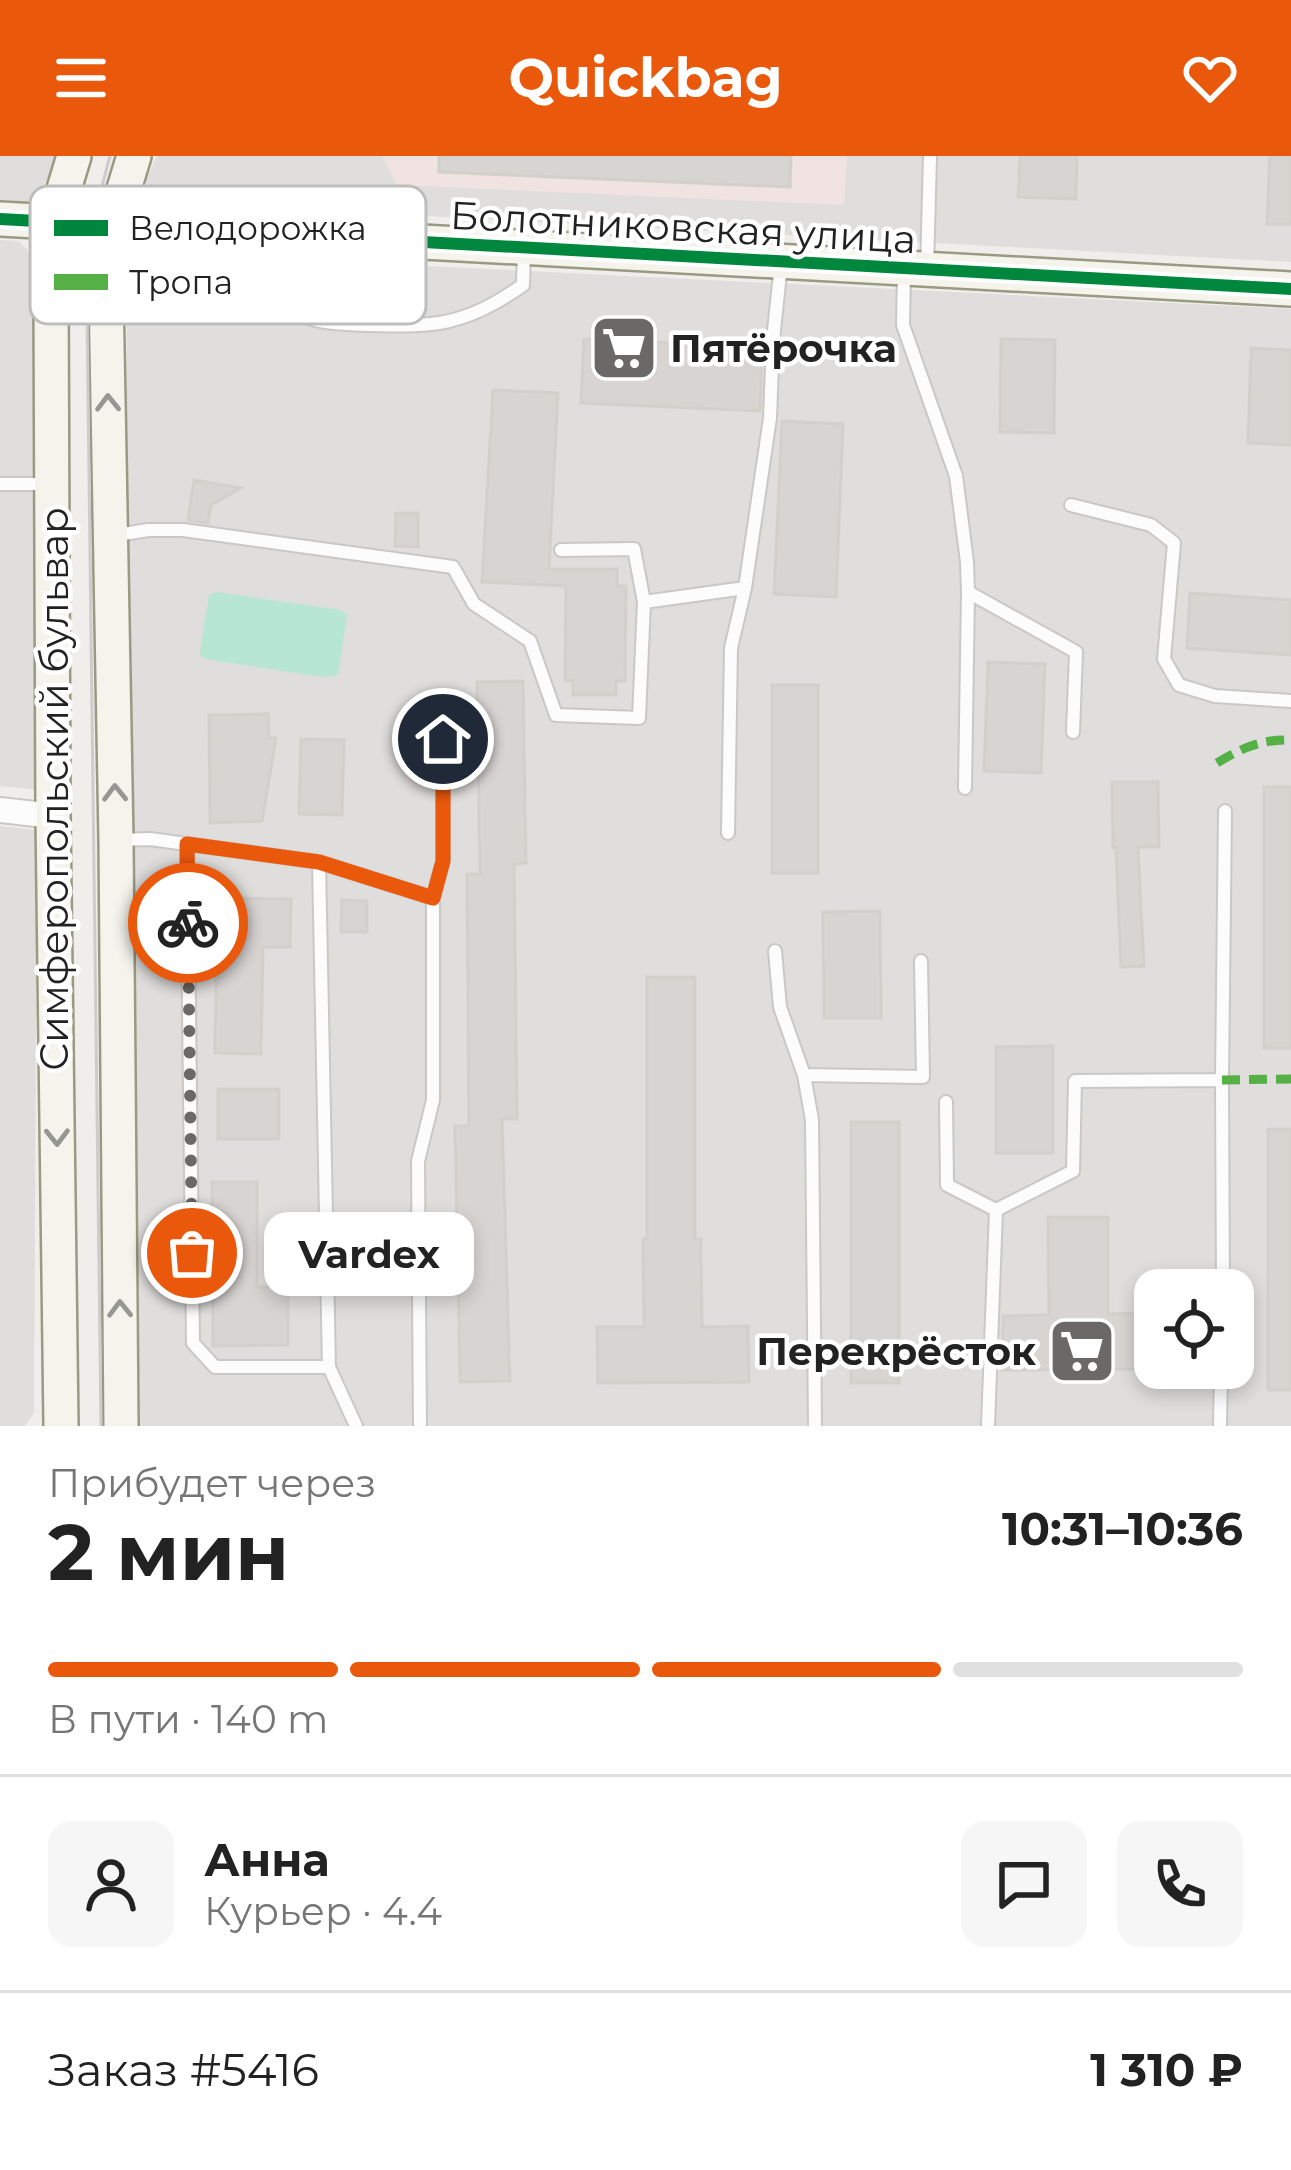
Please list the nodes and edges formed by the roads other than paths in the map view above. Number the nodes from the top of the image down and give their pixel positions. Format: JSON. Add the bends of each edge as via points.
{"nodes":[{"id":1,"x":74,"y":156,"type":"edge"},
{"id":2,"x":134,"y":156,"type":"edge"},
{"id":3,"x":930,"y":156,"type":"edge"},
{"id":4,"x":65,"y":186,"type":"edge"},
{"id":5,"x":125,"y":186,"type":"edge"},
{"id":6,"x":0,"y":219,"type":"edge"},
{"id":7,"x":30,"y":221,"type":"edge"},
{"id":8,"x":426,"y":243,"type":"edge"},
{"id":9,"x":524,"y":248,"type":"junction"},
{"id":10,"x":782,"y":262,"type":"junction"},
{"id":11,"x":915,"y":270,"type":"junction"},
{"id":12,"x":1291,"y":289,"type":"edge"},
{"id":13,"x":51,"y":324,"type":"edge"},
{"id":14,"x":107,"y":324,"type":"edge"},
{"id":15,"x":377,"y":324,"type":"edge"},
{"id":16,"x":418,"y":324,"type":"edge"},
{"id":17,"x":426,"y":324,"type":"edge"},
{"id":18,"x":0,"y":484,"type":"edge"},
{"id":19,"x":52,"y":484,"type":"junction"},
{"id":20,"x":1070,"y":505,"type":"dead end"},
{"id":21,"x":110,"y":536,"type":"junction"},
{"id":22,"x":561,"y":550,"type":"dead end"},
{"id":23,"x":745,"y":588,"type":"junction"},
{"id":24,"x":968,"y":592,"type":"junction"},
{"id":25,"x":644,"y":602,"type":"junction"},
{"id":26,"x":1291,"y":701,"type":"edge"},
{"id":27,"x":1073,"y":732,"type":"dead end"},
{"id":28,"x":443,"y":739,"type":"dead end"},
{"id":29,"x":965,"y":788,"type":"dead end"},
{"id":30,"x":0,"y":810,"type":"edge"},
{"id":31,"x":1226,"y":811,"type":"dead end"},
{"id":32,"x":53,"y":816,"type":"junction"},
{"id":33,"x":728,"y":833,"type":"dead end"},
{"id":34,"x":116,"y":840,"type":"junction"},
{"id":35,"x":187,"y":844,"type":"junction"},
{"id":36,"x":319,"y":862,"type":"junction"},
{"id":37,"x":433,"y":898,"type":"junction"},
{"id":38,"x":776,"y":951,"type":"dead end"},
{"id":39,"x":921,"y":961,"type":"dead end"},
{"id":40,"x":804,"y":1076,"type":"junction"},
{"id":41,"x":1222,"y":1080,"type":"junction"},
{"id":42,"x":946,"y":1102,"type":"dead end"},
{"id":43,"x":995,"y":1210,"type":"junction"},
{"id":44,"x":1222,"y":1269,"type":"edge"},
{"id":45,"x":329,"y":1367,"type":"junction"},
{"id":46,"x":1221,"y":1389,"type":"edge"},
{"id":47,"x":61,"y":1426,"type":"edge"},
{"id":48,"x":121,"y":1426,"type":"edge"},
{"id":49,"x":356,"y":1426,"type":"edge"},
{"id":50,"x":420,"y":1426,"type":"edge"},
{"id":51,"x":815,"y":1426,"type":"edge"},
{"id":52,"x":988,"y":1426,"type":"edge"},
{"id":53,"x":1220,"y":1426,"type":"edge"}],
"edges":[{"from":1,"to":4,"type":"main road","name":"Симферопольский бульвар"},
{"from":2,"to":5,"type":"main road","name":"Симферопольский бульвар"},
{"from":3,"to":11,"type":"lane"},
{"from":6,"to":7,"type":"main road","name":"Болотниковская улица"},
{"from":8,"to":9,"type":"main road","name":"Болотниковская улица"},
{"from":9,"to":10,"type":"main road","name":"Болотниковская улица"},
{"from":9,"to":17,"type":"lane","via":[[523,285],[481,311]]},
{"from":10,"to":11,"type":"main road","name":"Болотниковская улица"},
{"from":10,"to":23,"type":"lane"},
{"from":11,"to":12,"type":"main road","name":"Болотниковская улица"},
{"from":11,"to":24,"type":"lane","via":[[903,325],[956,476]]},
{"from":13,"to":19,"type":"main road","name":"Симферопольский бульвар"},
{"from":21,"to":14,"type":"main road","name":"Симферопольский бульвар","one_way":true},
{"from":15,"to":16,"type":"lane"},
{"from":18,"to":19,"type":"lane"},
{"from":19,"to":32,"type":"main road","name":"Симферопольский бульвар"},
{"from":20,"to":26,"type":"lane","via":[[1151,526],[1174,543],[1163,658],[1180,685]]},
{"from":21,"to":25,"type":"lane","via":[[183,530],[453,567],[474,604],[530,641],[556,715],[639,718]]},
{"from":34,"to":21,"type":"main road","name":"Симферопольский бульвар","one_way":true},
{"from":22,"to":25,"type":"lane","via":[[634,549]]},
{"from":23,"to":25,"type":"lane"},
{"from":23,"to":33,"type":"lane","via":[[730,647]]},
{"from":24,"to":27,"type":"lane","via":[[1076,652]]},
{"from":24,"to":29,"type":"lane"},
{"from":28,"to":37,"type":"lane","via":[[443,861]]},
{"from":30,"to":32,"type":"street"},
{"from":31,"to":41,"type":"lane"},
{"from":32,"to":47,"type":"main road","name":"Симферопольский бульвар","one_way":true},
{"from":34,"to":35,"type":"lane"},
{"from":48,"to":34,"type":"main road","name":"Симферопольский бульвар","one_way":true},
{"from":35,"to":36,"type":"lane"},
{"from":35,"to":45,"type":"lane","via":[[193,1343],[215,1367]]},
{"from":36,"to":37,"type":"lane"},
{"from":36,"to":45,"type":"lane"},
{"from":37,"to":50,"type":"lane","via":[[434,1100],[418,1161]]},
{"from":38,"to":40,"type":"lane","via":[[780,1007]]},
{"from":39,"to":40,"type":"lane","via":[[922,1077]]},
{"from":40,"to":51,"type":"lane","via":[[812,1120]]},
{"from":41,"to":43,"type":"lane","via":[[1075,1081],[1073,1171]]},
{"from":41,"to":44,"type":"lane"},
{"from":42,"to":43,"type":"lane","via":[[947,1185]]},
{"from":43,"to":52,"type":"lane"},
{"from":45,"to":49,"type":"lane"},
{"from":46,"to":53,"type":"lane"}]}
